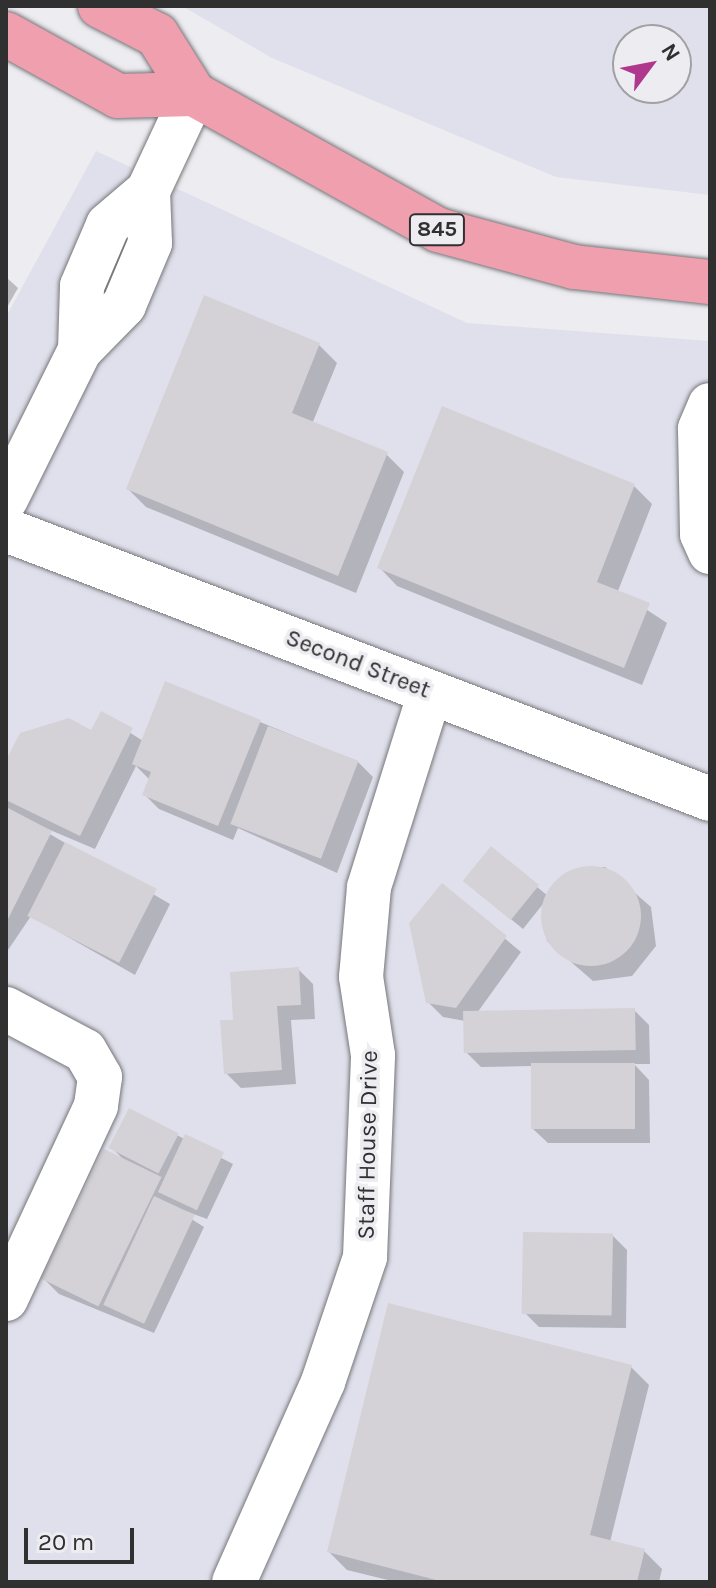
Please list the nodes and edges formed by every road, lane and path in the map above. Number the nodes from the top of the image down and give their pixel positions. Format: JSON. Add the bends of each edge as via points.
{"nodes":[{"id":1,"x":100,"y":6,"type":"edge"},
{"id":2,"x":6,"y":34,"type":"edge"},
{"id":3,"x":194,"y":95,"type":"junction"},
{"id":4,"x":710,"y":282,"type":"edge"},
{"id":5,"x":710,"y":405,"type":"edge"},
{"id":6,"x":6,"y":499,"type":"edge"},
{"id":7,"x":6,"y":530,"type":"edge"},
{"id":8,"x":710,"y":552,"type":"edge"},
{"id":9,"x":430,"y":692,"type":"junction"},
{"id":10,"x":710,"y":799,"type":"edge"},
{"id":11,"x":6,"y":1009,"type":"edge"},
{"id":12,"x":6,"y":1299,"type":"edge"},
{"id":13,"x":234,"y":1582,"type":"edge"}],
"edges":[{"from":1,"to":3,"type":"main road","number":"845","via":[[157,35]]},
{"from":2,"to":3,"type":"main road","number":"845","via":[[118,96]]},
{"from":3,"to":4,"type":"main road","number":"845","via":[[438,230],[574,267]]},
{"from":3,"to":6,"type":"street","via":[[148,191],[108,225],[82,286],[80,350]]},
{"from":5,"to":8,"type":"street","via":[[700,429],[702,534]]},
{"from":7,"to":9,"type":"street","name":"Second Street"},
{"from":9,"to":10,"type":"street","name":"Second Street"},
{"from":9,"to":13,"type":"street","name":"Staff House Drive","via":[[369,887],[361,977],[373,1055],[365,1257],[323,1382]]},
{"from":11,"to":12,"type":"street","via":[[85,1051],[100,1077],[96,1106]]}]}
